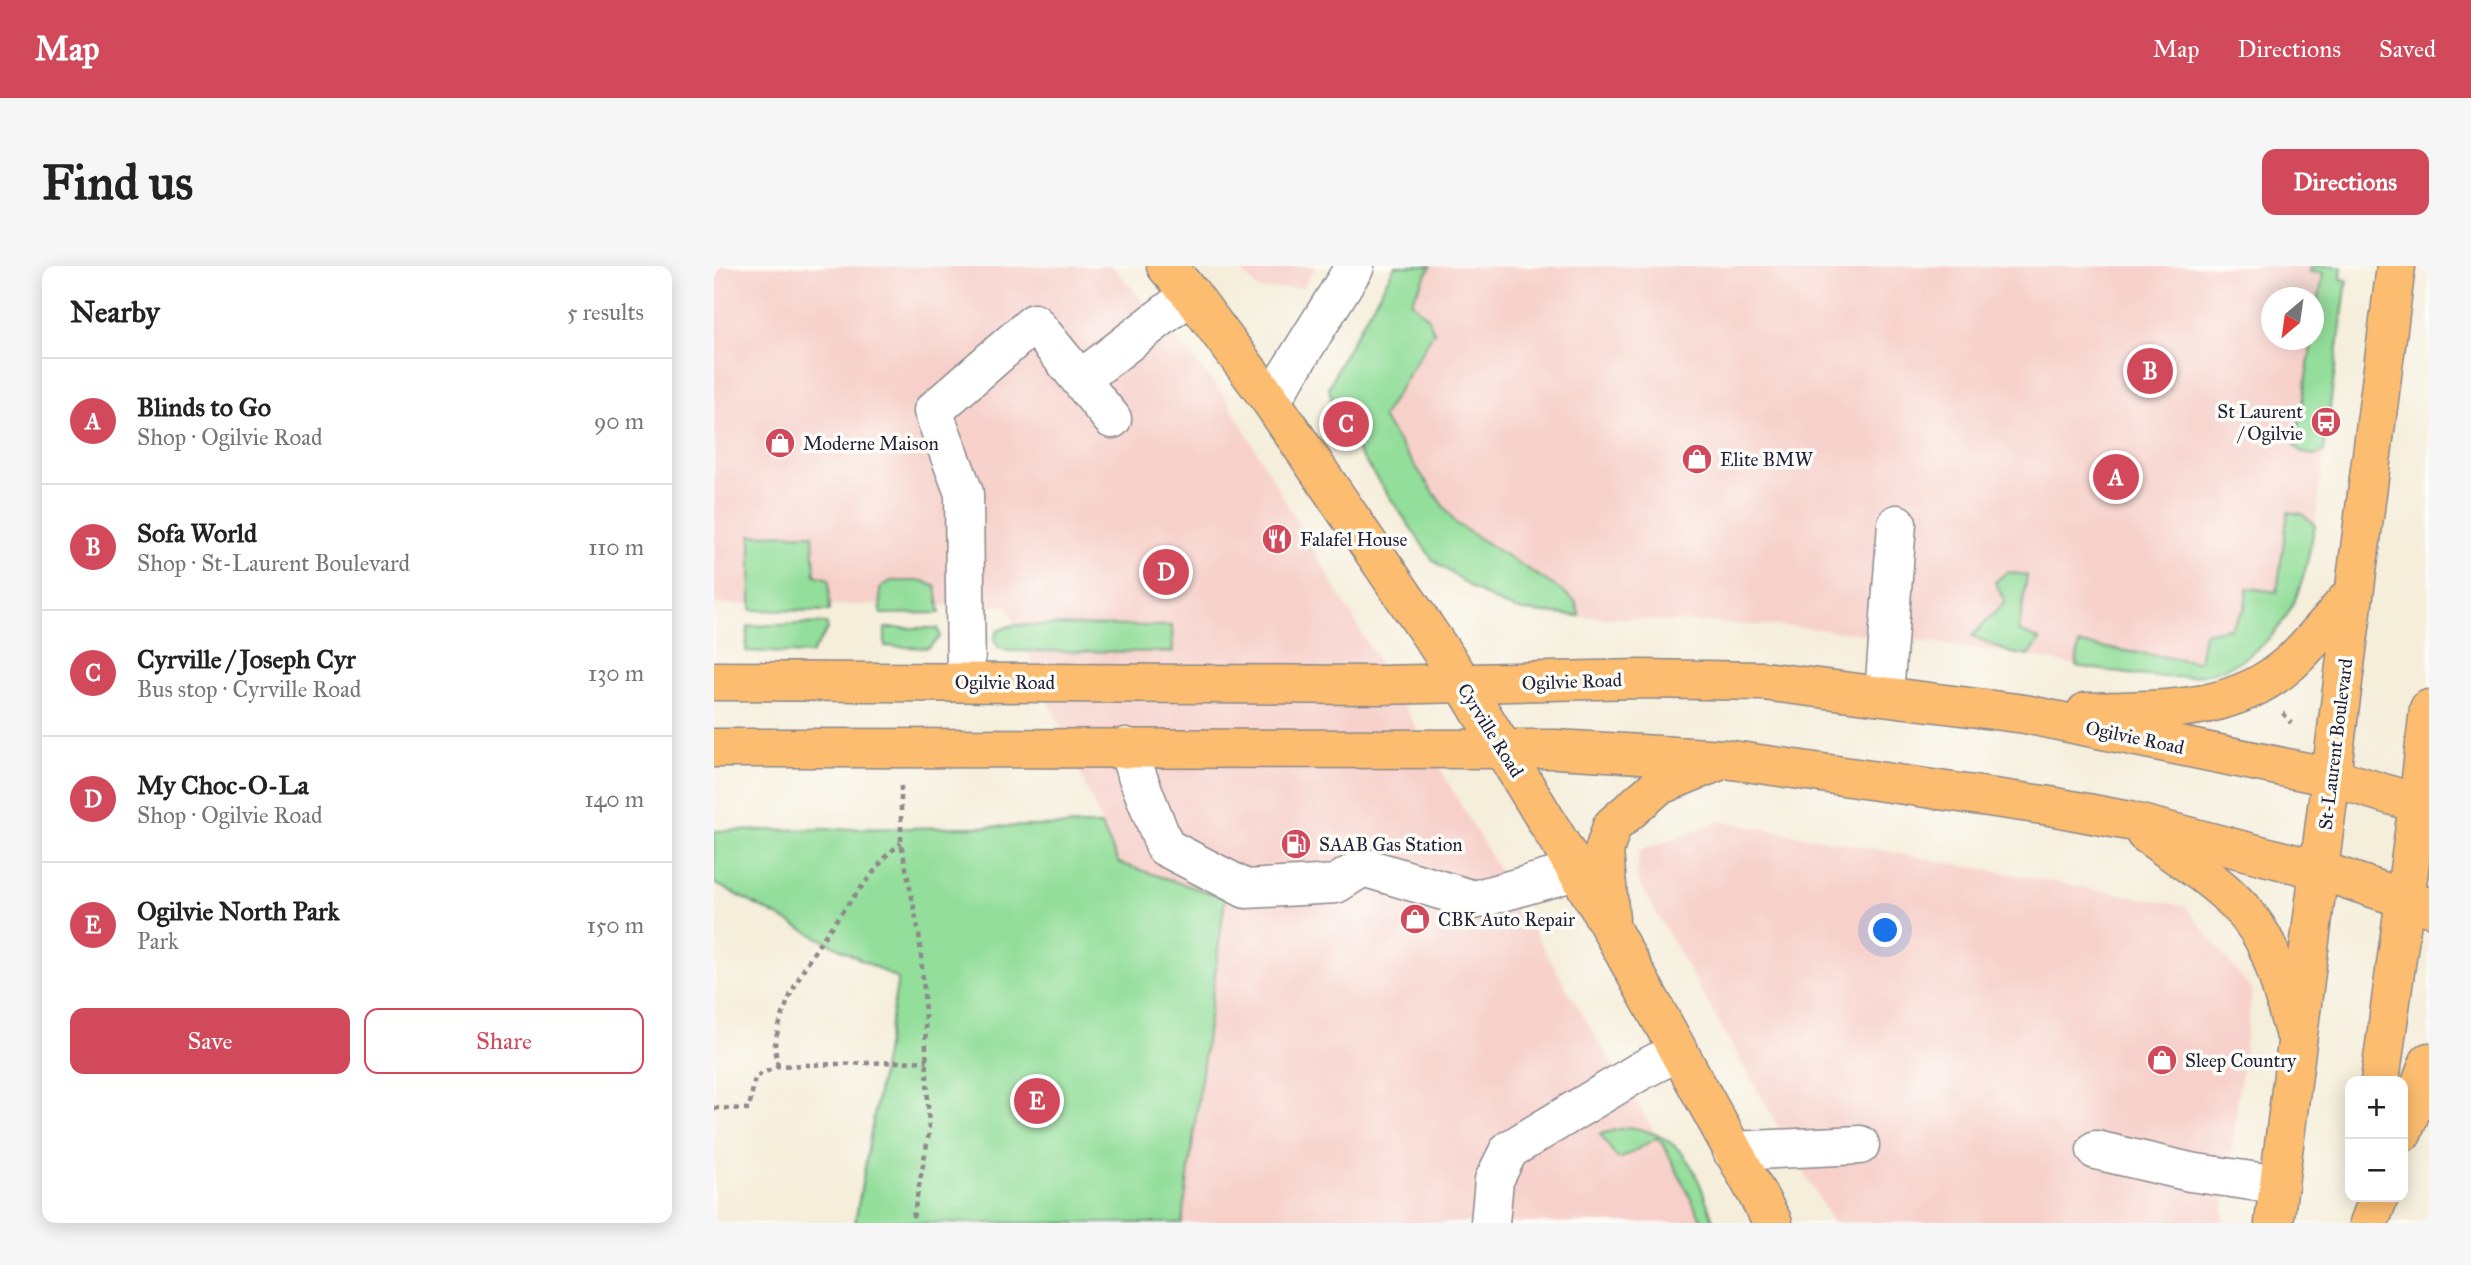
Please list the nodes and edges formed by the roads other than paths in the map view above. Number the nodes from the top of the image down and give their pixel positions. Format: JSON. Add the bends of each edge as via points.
{"nodes":[{"id":1,"x":1166,"y":266,"type":"edge"},
{"id":2,"x":1355,"y":266,"type":"edge"},
{"id":3,"x":2396,"y":266,"type":"edge"},
{"id":4,"x":1191,"y":294,"type":"junction"},
{"id":5,"x":1081,"y":379,"type":"junction"},
{"id":6,"x":1271,"y":401,"type":"junction"},
{"id":7,"x":1112,"y":419,"type":"dead end"},
{"id":8,"x":1897,"y":524,"type":"dead end"},
{"id":9,"x":2354,"y":592,"type":"junction"},
{"id":10,"x":714,"y":681,"type":"edge"},
{"id":11,"x":966,"y":682,"type":"junction"},
{"id":12,"x":1463,"y":683,"type":"junction"},
{"id":13,"x":1884,"y":695,"type":"junction"},
{"id":14,"x":2429,"y":709,"type":"edge"},
{"id":15,"x":2025,"y":714,"type":"junction"},
{"id":16,"x":1126,"y":747,"type":"junction"},
{"id":17,"x":714,"y":748,"type":"edge"},
{"id":18,"x":1503,"y":749,"type":"junction"},
{"id":19,"x":1725,"y":759,"type":"junction"},
{"id":20,"x":2331,"y":777,"type":"junction"},
{"id":21,"x":2424,"y":806,"type":"edge"},
{"id":22,"x":2129,"y":821,"type":"junction"},
{"id":23,"x":2319,"y":870,"type":"junction"},
{"id":24,"x":1576,"y":871,"type":"junction"},
{"id":25,"x":2417,"y":902,"type":"edge"},
{"id":26,"x":1612,"y":932,"type":"junction"},
{"id":27,"x":2297,"y":1042,"type":"junction"},
{"id":28,"x":1677,"y":1052,"type":"junction"},
{"id":29,"x":2429,"y":1062,"type":"edge"},
{"id":30,"x":2381,"y":1076,"type":"edge"},
{"id":31,"x":2408,"y":1119,"type":"edge"},
{"id":32,"x":1860,"y":1144,"type":"dead end"},
{"id":33,"x":2096,"y":1150,"type":"dead end"},
{"id":34,"x":1732,"y":1151,"type":"junction"},
{"id":35,"x":2279,"y":1185,"type":"junction"},
{"id":36,"x":2363,"y":1202,"type":"edge"},
{"id":37,"x":2377,"y":1202,"type":"edge"},
{"id":38,"x":1489,"y":1223,"type":"edge"},
{"id":39,"x":1773,"y":1223,"type":"edge"},
{"id":40,"x":2274,"y":1223,"type":"edge"},
{"id":41,"x":2361,"y":1223,"type":"edge"},
{"id":42,"x":2369,"y":1223,"type":"edge"}],
"edges":[{"from":1,"to":4,"type":"main road","name":"Cyrville Road"},
{"from":2,"to":6,"type":"street"},
{"from":3,"to":9,"type":"main road","name":"St-Laurent Boulevard"},
{"from":4,"to":5,"type":"street"},
{"from":4,"to":6,"type":"main road","name":"Cyrville Road"},
{"from":5,"to":7,"type":"street"},
{"from":5,"to":11,"type":"street","via":[[1034,323],[933,411],[964,493]]},
{"from":6,"to":12,"type":"main road","name":"Cyrville Road"},
{"from":8,"to":13,"type":"street"},
{"from":9,"to":15,"type":"main road","via":[[2288,664],[2268,680],[2225,701],[2164,709]]},
{"from":9,"to":20,"type":"main road","name":"St-Laurent Boulevard"},
{"from":10,"to":11,"type":"main road","name":"Ogilvie Road"},
{"from":11,"to":12,"type":"main road","name":"Ogilvie Road"},
{"from":12,"to":13,"type":"main road","name":"Ogilvie Road","via":[[1763,681]]},
{"from":12,"to":18,"type":"main road","name":"Cyrville Road"},
{"from":13,"to":15,"type":"main road","name":"Ogilvie Road"},
{"from":14,"to":21,"type":"main road"},
{"from":15,"to":20,"type":"main road","name":"Ogilvie Road"},
{"from":16,"to":17,"type":"main road"},
{"from":16,"to":18,"type":"main road"},
{"from":16,"to":24,"type":"street","via":[[1165,846],[1246,888],[1336,884],[1363,867],[1474,900]]},
{"from":18,"to":19,"type":"main road"},
{"from":18,"to":24,"type":"main road","name":"Cyrville Road"},
{"from":19,"to":22,"type":"main road"},
{"from":19,"to":26,"type":"main road","via":[[1658,786],[1612,826],[1604,851]]},
{"from":20,"to":21,"type":"main road","name":"Ogilvie Road"},
{"from":20,"to":23,"type":"main road","name":"St-Laurent Boulevard"},
{"from":21,"to":25,"type":"main road"},
{"from":22,"to":23,"type":"main road"},
{"from":22,"to":27,"type":"main road","via":[[2222,889],[2254,923],[2269,950]]},
{"from":23,"to":25,"type":"main road"},
{"from":23,"to":27,"type":"main road","name":"St-Laurent Boulevard"},
{"from":24,"to":26,"type":"main road","name":"Cyrville Road"},
{"from":25,"to":30,"type":"main road"},
{"from":26,"to":28,"type":"main road","name":"Cyrville Road"},
{"from":27,"to":35,"type":"main road","name":"St-Laurent Boulevard"},
{"from":28,"to":34,"type":"main road","name":"Cyrville Road"},
{"from":28,"to":38,"type":"street","via":[[1509,1150],[1494,1180]]},
{"from":29,"to":31,"type":"main road"},
{"from":32,"to":34,"type":"street"},
{"from":33,"to":35,"type":"street","via":[[2190,1172]]},
{"from":34,"to":39,"type":"main road","name":"Cyrville Road"},
{"from":35,"to":40,"type":"main road","name":"St-Laurent Boulevard"},
{"from":36,"to":41,"type":"main road"},
{"from":37,"to":42,"type":"main road"}]}
